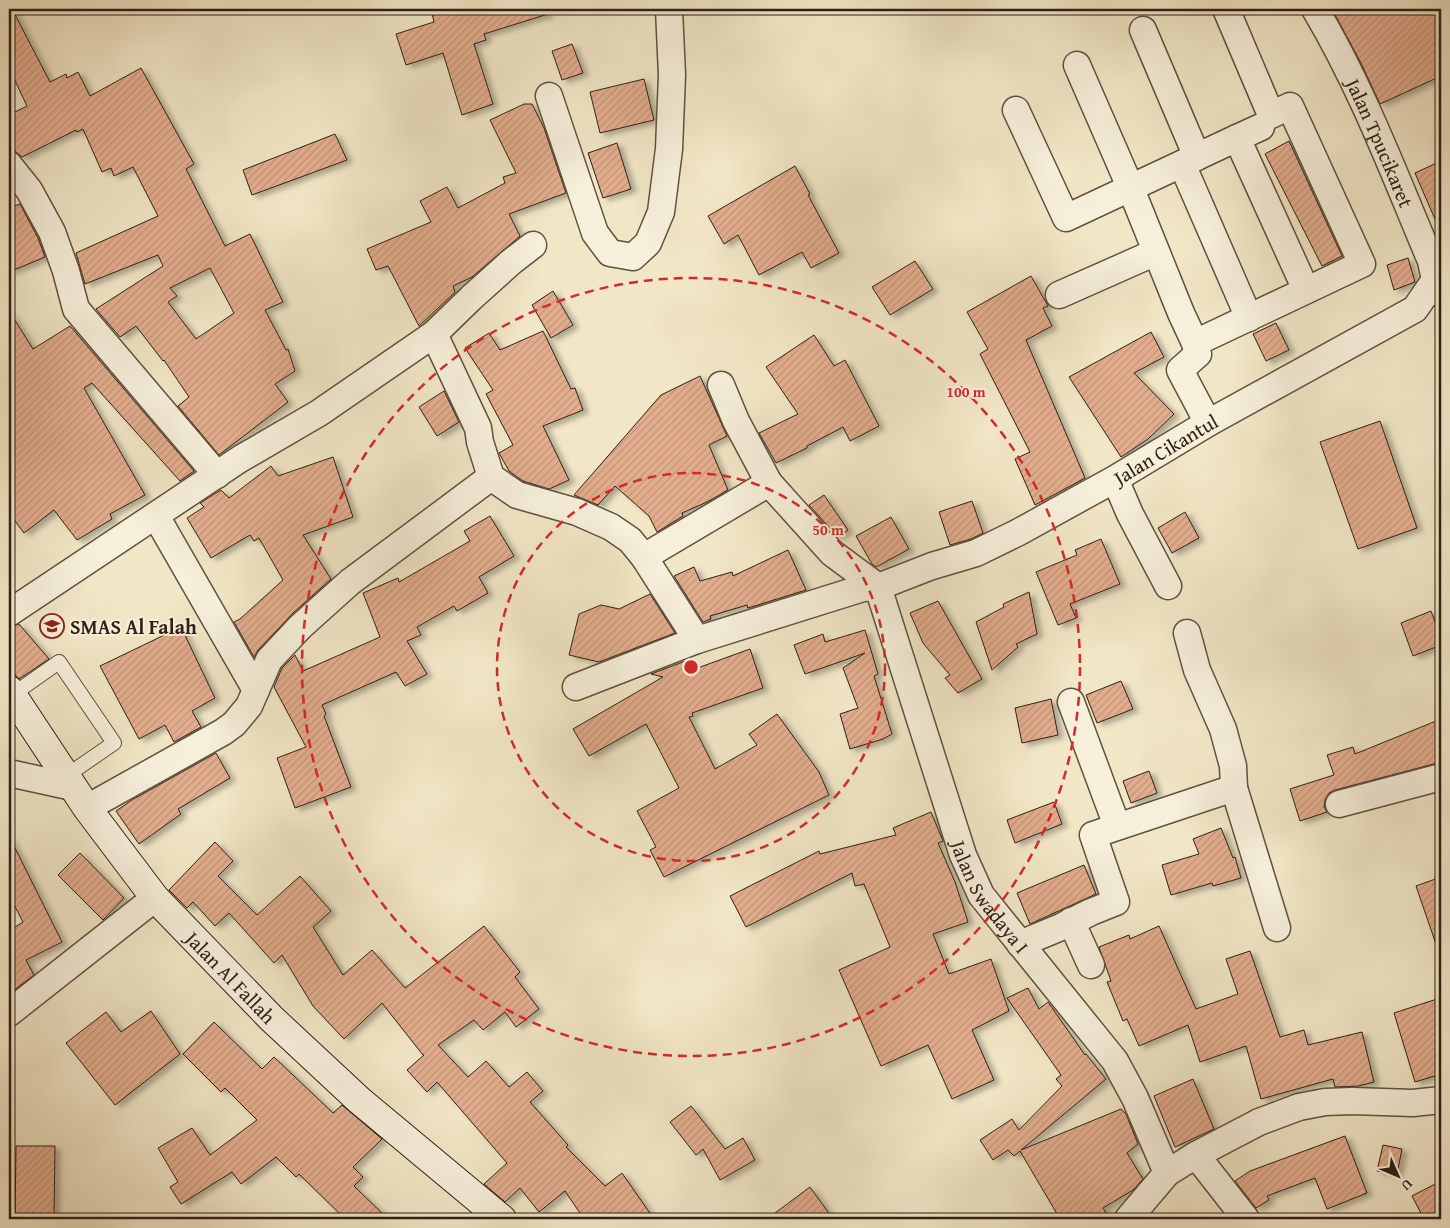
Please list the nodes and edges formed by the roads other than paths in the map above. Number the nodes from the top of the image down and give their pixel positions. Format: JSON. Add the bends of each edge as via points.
{"nodes":[{"id":1,"x":669,"y":9,"type":"edge"},
{"id":2,"x":1226,"y":9,"type":"edge"},
{"id":3,"x":1314,"y":9,"type":"edge"},
{"id":4,"x":1143,"y":30,"type":"dead end"},
{"id":5,"x":1078,"y":66,"type":"dead end"},
{"id":6,"x":549,"y":96,"type":"dead end"},
{"id":7,"x":1016,"y":110,"type":"dead end"},
{"id":8,"x":1261,"y":127,"type":"dead end"},
{"id":9,"x":1237,"y":138,"type":"junction"},
{"id":10,"x":1189,"y":161,"type":"junction"},
{"id":11,"x":9,"y":165,"type":"edge"},
{"id":12,"x":1131,"y":189,"type":"junction"},
{"id":13,"x":533,"y":245,"type":"dead end"},
{"id":14,"x":1156,"y":252,"type":"junction"},
{"id":15,"x":1439,"y":285,"type":"edge"},
{"id":16,"x":1306,"y":290,"type":"junction"},
{"id":17,"x":1059,"y":295,"type":"dead end"},
{"id":18,"x":1249,"y":318,"type":"junction"},
{"id":19,"x":434,"y":334,"type":"junction"},
{"id":20,"x":1195,"y":343,"type":"junction"},
{"id":21,"x":721,"y":385,"type":"dead end"},
{"id":22,"x":1208,"y":423,"type":"junction"},
{"id":23,"x":217,"y":475,"type":"junction"},
{"id":24,"x":491,"y":477,"type":"junction"},
{"id":25,"x":1115,"y":479,"type":"junction"},
{"id":26,"x":769,"y":483,"type":"junction"},
{"id":27,"x":156,"y":516,"type":"junction"},
{"id":28,"x":644,"y":558,"type":"junction"},
{"id":29,"x":1168,"y":586,"type":"dead end"},
{"id":30,"x":878,"y":587,"type":"junction"},
{"id":31,"x":9,"y":613,"type":"edge"},
{"id":32,"x":1187,"y":633,"type":"dead end"},
{"id":33,"x":697,"y":640,"type":"junction"},
{"id":34,"x":576,"y":687,"type":"dead end"},
{"id":35,"x":256,"y":690,"type":"junction"},
{"id":36,"x":10,"y":692,"type":"edge"},
{"id":37,"x":1071,"y":702,"type":"dead end"},
{"id":38,"x":9,"y":773,"type":"edge"},
{"id":39,"x":1441,"y":777,"type":"edge"},
{"id":40,"x":1234,"y":788,"type":"junction"},
{"id":41,"x":75,"y":790,"type":"junction"},
{"id":42,"x":1339,"y":804,"type":"dead end"},
{"id":43,"x":1117,"y":826,"type":"junction"},
{"id":44,"x":155,"y":898,"type":"junction"},
{"id":45,"x":1071,"y":921,"type":"junction"},
{"id":46,"x":1277,"y":928,"type":"dead end"},
{"id":47,"x":1020,"y":944,"type":"junction"},
{"id":48,"x":1091,"y":966,"type":"dead end"},
{"id":49,"x":9,"y":1013,"type":"edge"},
{"id":50,"x":1441,"y":1100,"type":"edge"},
{"id":51,"x":1196,"y":1154,"type":"junction"},
{"id":52,"x":1167,"y":1173,"type":"junction"},
{"id":53,"x":502,"y":1219,"type":"edge"},
{"id":54,"x":1128,"y":1219,"type":"edge"},
{"id":55,"x":1246,"y":1219,"type":"edge"}],
"edges":[{"from":1,"to":6,"type":"street","via":[[672,75],[669,148],[661,212],[648,243],[633,257],[610,254],[595,233]]},
{"from":2,"to":16,"type":"street","via":[[1270,115],[1290,106],[1362,264]]},
{"from":3,"to":15,"type":"street","name":"Jalan Tpucikaret","via":[[1356,83]]},
{"from":4,"to":10,"type":"street"},
{"from":5,"to":12,"type":"street"},
{"from":7,"to":12,"type":"street","via":[[1066,218]]},
{"from":8,"to":9,"type":"street"},
{"from":9,"to":10,"type":"street"},
{"from":9,"to":16,"type":"street"},
{"from":10,"to":12,"type":"street"},
{"from":10,"to":18,"type":"street"},
{"from":11,"to":23,"type":"street","via":[[52,232],[76,310]]},
{"from":12,"to":14,"type":"street"},
{"from":13,"to":19,"type":"street"},
{"from":14,"to":17,"type":"street"},
{"from":14,"to":20,"type":"street"},
{"from":15,"to":22,"type":"street","name":"Jalan Cikantul","via":[[1415,309]]},
{"from":16,"to":18,"type":"street"},
{"from":18,"to":20,"type":"street"},
{"from":19,"to":23,"type":"street","via":[[320,413]]},
{"from":19,"to":24,"type":"street","via":[[478,428]]},
{"from":20,"to":22,"type":"street","via":[[1198,354],[1180,370]]},
{"from":21,"to":26,"type":"street"},
{"from":22,"to":25,"type":"street","name":"Jalan Cikantul"},
{"from":23,"to":27,"type":"street"},
{"from":24,"to":28,"type":"street","via":[[517,496],[577,512],[611,527],[630,540]]},
{"from":24,"to":35,"type":"street","via":[[350,582],[269,660]]},
{"from":25,"to":29,"type":"street"},
{"from":25,"to":30,"type":"street","name":"Jalan Cikantul","via":[[976,553]]},
{"from":26,"to":28,"type":"street"},
{"from":26,"to":30,"type":"street","via":[[832,553]]},
{"from":27,"to":31,"type":"street"},
{"from":27,"to":35,"type":"street"},
{"from":28,"to":33,"type":"street"},
{"from":30,"to":33,"type":"street","name":"Jalan Cikantul","via":[[863,588]]},
{"from":30,"to":47,"type":"street","name":"Jalan Swadaya I","via":[[963,855],[981,895]]},
{"from":32,"to":40,"type":"street","via":[[1197,670],[1223,729],[1233,766]]},
{"from":33,"to":34,"type":"street","name":"Jalan Cikantul"},
{"from":35,"to":41,"type":"street","via":[[244,712],[223,732]]},
{"from":36,"to":41,"type":"street","name":"Jalan Al Fallah"},
{"from":36,"to":41,"type":"lane","via":[[58,662],[114,743]]},
{"from":37,"to":43,"type":"street"},
{"from":38,"to":41,"type":"street"},
{"from":39,"to":42,"type":"street"},
{"from":40,"to":43,"type":"street"},
{"from":40,"to":46,"type":"street"},
{"from":41,"to":44,"type":"street","name":"Jalan Al Fallah"},
{"from":43,"to":45,"type":"street","via":[[1092,835],[1116,902]]},
{"from":44,"to":49,"type":"street"},
{"from":44,"to":53,"type":"street","name":"Jalan Al Fallah","via":[[271,1018],[360,1100]]},
{"from":45,"to":47,"type":"street"},
{"from":45,"to":48,"type":"street"},
{"from":47,"to":52,"type":"street","name":"Jalan Swadaya I","via":[[1115,1061],[1135,1098]]},
{"from":50,"to":51,"type":"street","via":[[1413,1103],[1325,1102],[1299,1107],[1258,1122]]},
{"from":51,"to":52,"type":"street"},
{"from":51,"to":55,"type":"street"},
{"from":52,"to":54,"type":"street"}]}
